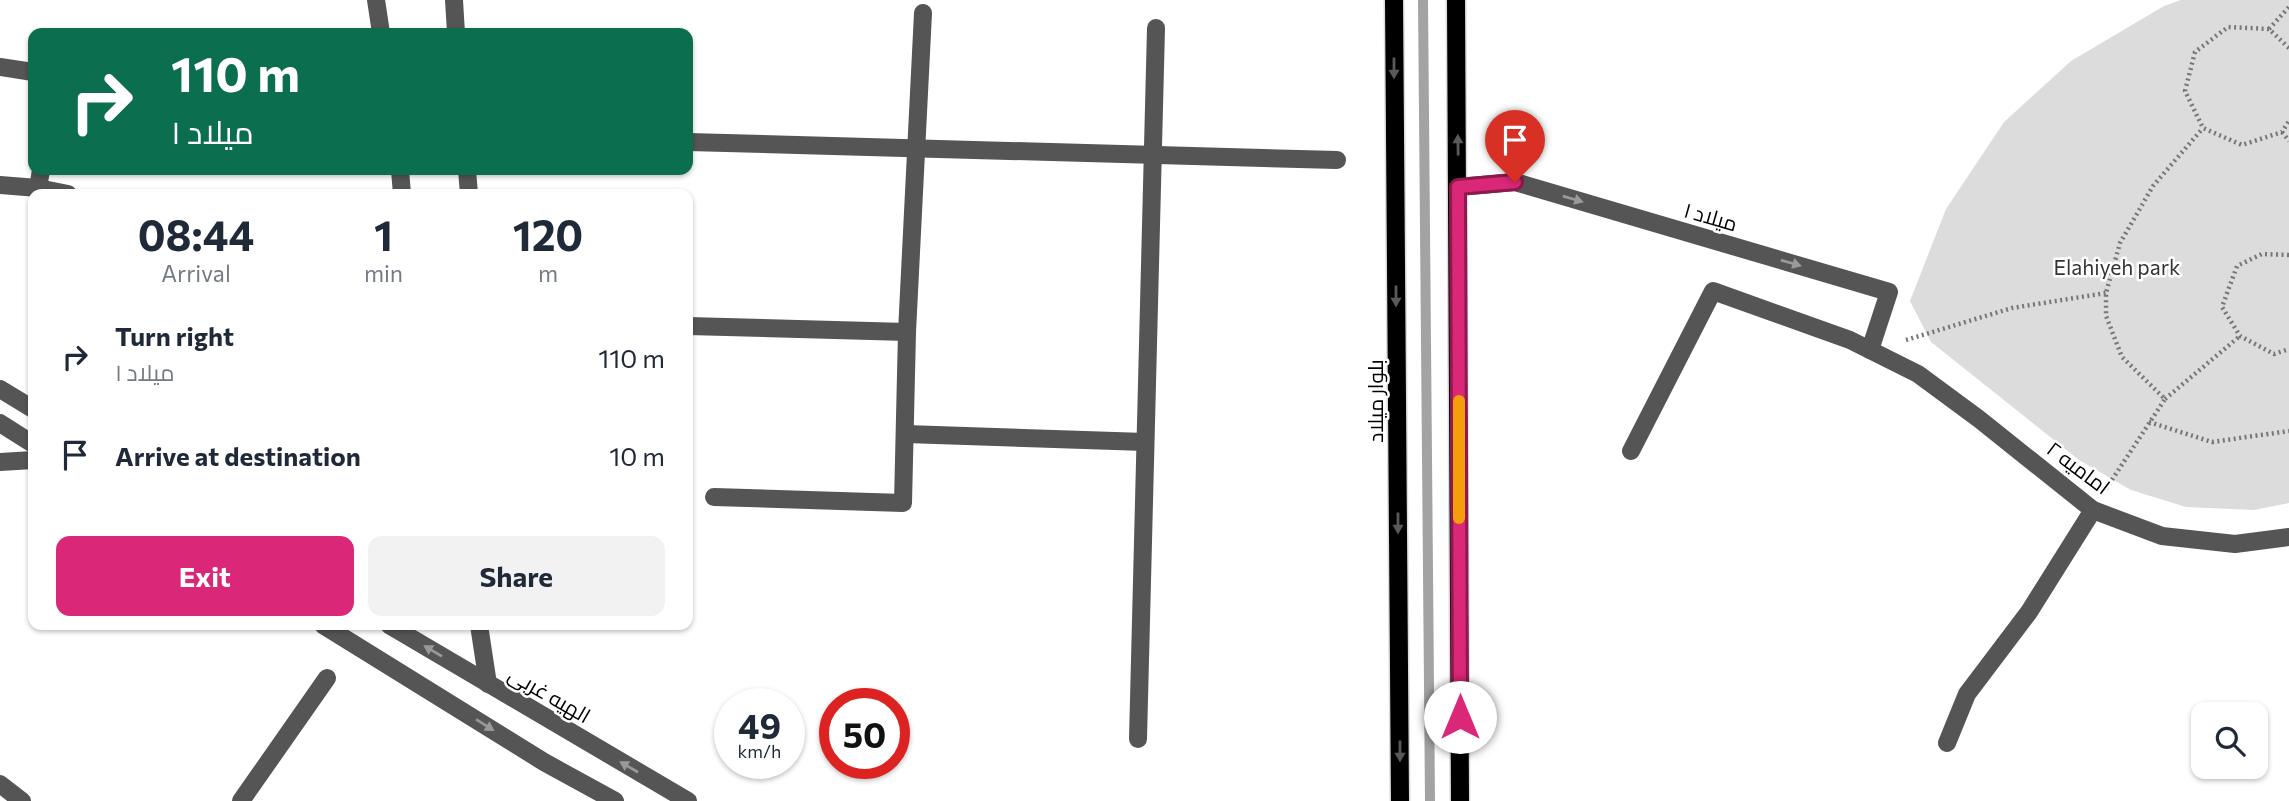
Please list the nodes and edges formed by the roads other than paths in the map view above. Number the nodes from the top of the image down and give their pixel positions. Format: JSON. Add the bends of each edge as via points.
{"nodes":[{"id":1,"x":376,"y":0,"type":"edge"},
{"id":2,"x":454,"y":0,"type":"edge"},
{"id":3,"x":1394,"y":0,"type":"edge"},
{"id":4,"x":1456,"y":0,"type":"edge"},
{"id":5,"x":923,"y":13,"type":"dead end"},
{"id":6,"x":380,"y":28,"type":"edge"},
{"id":7,"x":456,"y":28,"type":"edge"},
{"id":8,"x":1156,"y":28,"type":"dead end"},
{"id":9,"x":0,"y":66,"type":"edge"},
{"id":10,"x":28,"y":71,"type":"edge"},
{"id":11,"x":693,"y":142,"type":"edge"},
{"id":12,"x":917,"y":148,"type":"junction"},
{"id":13,"x":1153,"y":155,"type":"junction"},
{"id":14,"x":1336,"y":160,"type":"dead end"},
{"id":15,"x":39,"y":179,"type":"edge"},
{"id":16,"x":0,"y":185,"type":"edge"},
{"id":17,"x":1458,"y":187,"type":"junction"},
{"id":18,"x":58,"y":189,"type":"edge"},
{"id":19,"x":693,"y":326,"type":"edge"},
{"id":20,"x":907,"y":332,"type":"junction"},
{"id":21,"x":1870,"y":350,"type":"junction"},
{"id":22,"x":0,"y":389,"type":"edge"},
{"id":23,"x":28,"y":406,"type":"edge"},
{"id":24,"x":0,"y":423,"type":"edge"},
{"id":25,"x":906,"y":434,"type":"junction"},
{"id":26,"x":28,"y":441,"type":"edge"},
{"id":27,"x":1145,"y":442,"type":"junction"},
{"id":28,"x":1631,"y":451,"type":"dead end"},
{"id":29,"x":28,"y":460,"type":"edge"},
{"id":30,"x":0,"y":462,"type":"edge"},
{"id":31,"x":714,"y":497,"type":"dead end"},
{"id":32,"x":2092,"y":510,"type":"junction"},
{"id":33,"x":2289,"y":537,"type":"edge"},
{"id":34,"x":331,"y":630,"type":"edge"},
{"id":35,"x":397,"y":630,"type":"edge"},
{"id":36,"x":480,"y":630,"type":"edge"},
{"id":37,"x":327,"y":678,"type":"dead end"},
{"id":38,"x":488,"y":684,"type":"junction"},
{"id":39,"x":1138,"y":739,"type":"dead end"},
{"id":40,"x":1947,"y":743,"type":"dead end"},
{"id":41,"x":0,"y":784,"type":"edge"},
{"id":42,"x":22,"y":801,"type":"edge"},
{"id":43,"x":241,"y":801,"type":"edge"},
{"id":44,"x":615,"y":801,"type":"edge"},
{"id":45,"x":688,"y":801,"type":"edge"},
{"id":46,"x":1400,"y":801,"type":"edge"},
{"id":47,"x":1460,"y":801,"type":"edge"}],
"edges":[{"from":1,"to":6,"type":"street"},
{"from":2,"to":7,"type":"street"},
{"from":3,"to":46,"type":"main road","name":"بلوار میلاد","one_way":true},
{"from":17,"to":4,"type":"main road","one_way":true},
{"from":5,"to":12,"type":"street"},
{"from":8,"to":13,"type":"street"},
{"from":9,"to":10,"type":"street"},
{"from":11,"to":12,"type":"street"},
{"from":12,"to":13,"type":"street"},
{"from":12,"to":20,"type":"street"},
{"from":13,"to":14,"type":"street"},
{"from":13,"to":27,"type":"street"},
{"from":15,"to":16,"type":"street"},
{"from":15,"to":18,"type":"street"},
{"from":17,"to":21,"type":"street","name":"میلاد ۱","one_way":true,"via":[[1515,182],[1889,292]]},
{"from":17,"to":47,"type":"main road"},
{"from":19,"to":20,"type":"street"},
{"from":20,"to":25,"type":"street"},
{"from":21,"to":28,"type":"street","name":"امامیه ۲","via":[[1713,291]]},
{"from":21,"to":32,"type":"street","name":"امامیه ۲","via":[[1918,374]]},
{"from":22,"to":23,"type":"street"},
{"from":24,"to":26,"type":"street"},
{"from":25,"to":27,"type":"street"},
{"from":25,"to":31,"type":"street","via":[[903,503]]},
{"from":27,"to":39,"type":"street"},
{"from":29,"to":30,"type":"street"},
{"from":32,"to":33,"type":"street","name":"امامیه ۲","via":[[2162,536],[2235,544]]},
{"from":32,"to":40,"type":"street","via":[[2029,612],[1967,694]]},
{"from":34,"to":44,"type":"street","one_way":true},
{"from":38,"to":35,"type":"street","name":"الهیه غربی","one_way":true},
{"from":36,"to":38,"type":"street"},
{"from":37,"to":43,"type":"street"},
{"from":45,"to":38,"type":"street","name":"الهیه غربی","one_way":true},
{"from":41,"to":42,"type":"street"}]}
